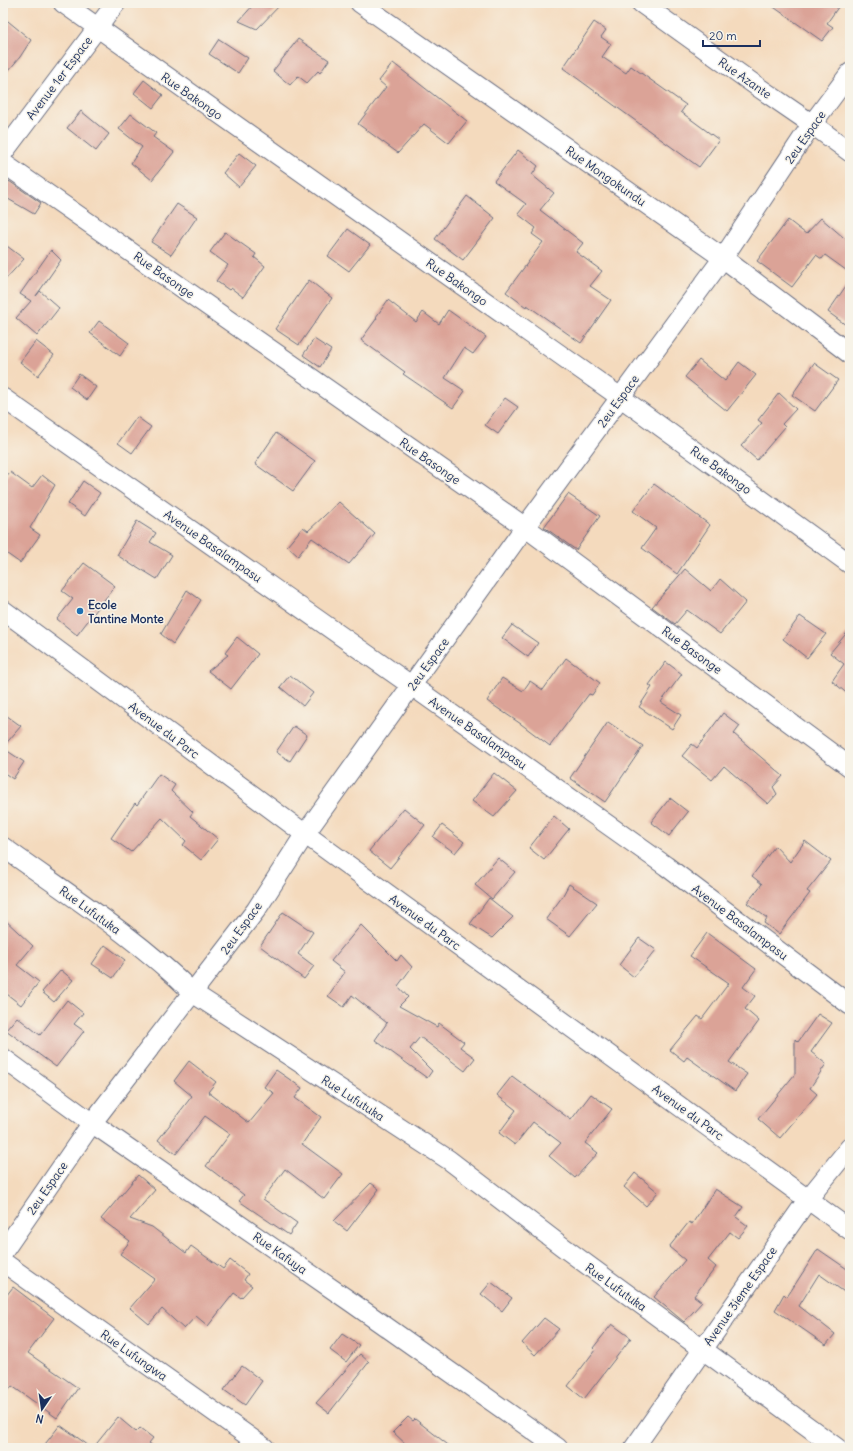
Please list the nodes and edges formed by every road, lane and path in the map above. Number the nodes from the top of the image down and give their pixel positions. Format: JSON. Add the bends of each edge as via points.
{"nodes":[{"id":1,"x":63,"y":3,"type":"edge"},
{"id":2,"x":116,"y":3,"type":"edge"},
{"id":3,"x":360,"y":3,"type":"edge"},
{"id":4,"x":641,"y":3,"type":"edge"},
{"id":5,"x":97,"y":28,"type":"junction"},
{"id":6,"x":850,"y":73,"type":"edge"},
{"id":7,"x":812,"y":124,"type":"junction"},
{"id":8,"x":850,"y":152,"type":"edge"},
{"id":9,"x":3,"y":153,"type":"edge"},
{"id":10,"x":3,"y":163,"type":"edge"},
{"id":11,"x":723,"y":258,"type":"junction"},
{"id":12,"x":850,"y":354,"type":"edge"},
{"id":13,"x":3,"y":398,"type":"edge"},
{"id":14,"x":620,"y":398,"type":"junction"},
{"id":15,"x":525,"y":527,"type":"junction"},
{"id":16,"x":850,"y":564,"type":"edge"},
{"id":17,"x":3,"y":610,"type":"edge"},
{"id":18,"x":412,"y":686,"type":"junction"},
{"id":19,"x":850,"y":767,"type":"edge"},
{"id":20,"x":305,"y":834,"type":"junction"},
{"id":21,"x":3,"y":847,"type":"edge"},
{"id":22,"x":193,"y":993,"type":"junction"},
{"id":23,"x":850,"y":1004,"type":"edge"},
{"id":24,"x":3,"y":1058,"type":"edge"},
{"id":25,"x":92,"y":1123,"type":"junction"},
{"id":26,"x":850,"y":1147,"type":"edge"},
{"id":27,"x":808,"y":1199,"type":"junction"},
{"id":28,"x":850,"y":1230,"type":"edge"},
{"id":29,"x":3,"y":1252,"type":"edge"},
{"id":30,"x":3,"y":1262,"type":"edge"},
{"id":31,"x":702,"y":1350,"type":"junction"},
{"id":32,"x":266,"y":1448,"type":"edge"},
{"id":33,"x":558,"y":1448,"type":"edge"},
{"id":34,"x":634,"y":1448,"type":"edge"},
{"id":35,"x":837,"y":1448,"type":"edge"}],
"edges":[{"from":1,"to":5,"type":"street","name":"Rue Bakongo"},
{"from":2,"to":5,"type":"street","name":"Avenue 1er Espace"},
{"from":3,"to":11,"type":"street","name":"Rue Mongokundu"},
{"from":4,"to":7,"type":"street","name":"Rue Azante"},
{"from":5,"to":9,"type":"street","name":"Avenue 1er Espace"},
{"from":5,"to":14,"type":"street","name":"Rue Bakongo"},
{"from":6,"to":7,"type":"street","name":"2eu Espace"},
{"from":7,"to":8,"type":"street","name":"Rue Azante"},
{"from":7,"to":11,"type":"street","name":"2eu Espace"},
{"from":10,"to":15,"type":"street","name":"Rue Basonge"},
{"from":11,"to":12,"type":"street","name":"Rue Mongokundu"},
{"from":11,"to":14,"type":"street","name":"2eu Espace"},
{"from":13,"to":18,"type":"street","name":"Avenue Basalampasu"},
{"from":14,"to":15,"type":"street","name":"2eu Espace"},
{"from":14,"to":16,"type":"street","name":"Rue Bakongo"},
{"from":15,"to":18,"type":"street","name":"2eu Espace"},
{"from":15,"to":19,"type":"street","name":"Rue Basonge"},
{"from":17,"to":20,"type":"street","name":"Avenue du Parc"},
{"from":18,"to":20,"type":"street","name":"2eu Espace"},
{"from":18,"to":23,"type":"street","name":"Avenue Basalampasu","via":[[666,866]]},
{"from":20,"to":22,"type":"street","name":"2eu Espace","via":[[256,910]]},
{"from":20,"to":27,"type":"street","name":"Avenue du Parc"},
{"from":21,"to":22,"type":"street","name":"Rue Lufutuka","via":[[132,940],[171,971]]},
{"from":22,"to":25,"type":"street","name":"2eu Espace"},
{"from":22,"to":31,"type":"street","name":"Rue Lufutuka","via":[[449,1160]]},
{"from":24,"to":25,"type":"street","name":"Rue Kafuya"},
{"from":25,"to":29,"type":"street","name":"2eu Espace"},
{"from":25,"to":33,"type":"street","name":"Rue Kafuya"},
{"from":26,"to":27,"type":"street","name":"Avenue 3ieme Espace"},
{"from":27,"to":28,"type":"street","name":"Avenue du Parc"},
{"from":27,"to":31,"type":"street","name":"Avenue 3ieme Espace"},
{"from":30,"to":32,"type":"street","name":"Rue Lufungwa"},
{"from":31,"to":34,"type":"street","name":"Avenue 3ieme Espace"},
{"from":31,"to":35,"type":"street","name":"Rue Lufutuka"}]}
